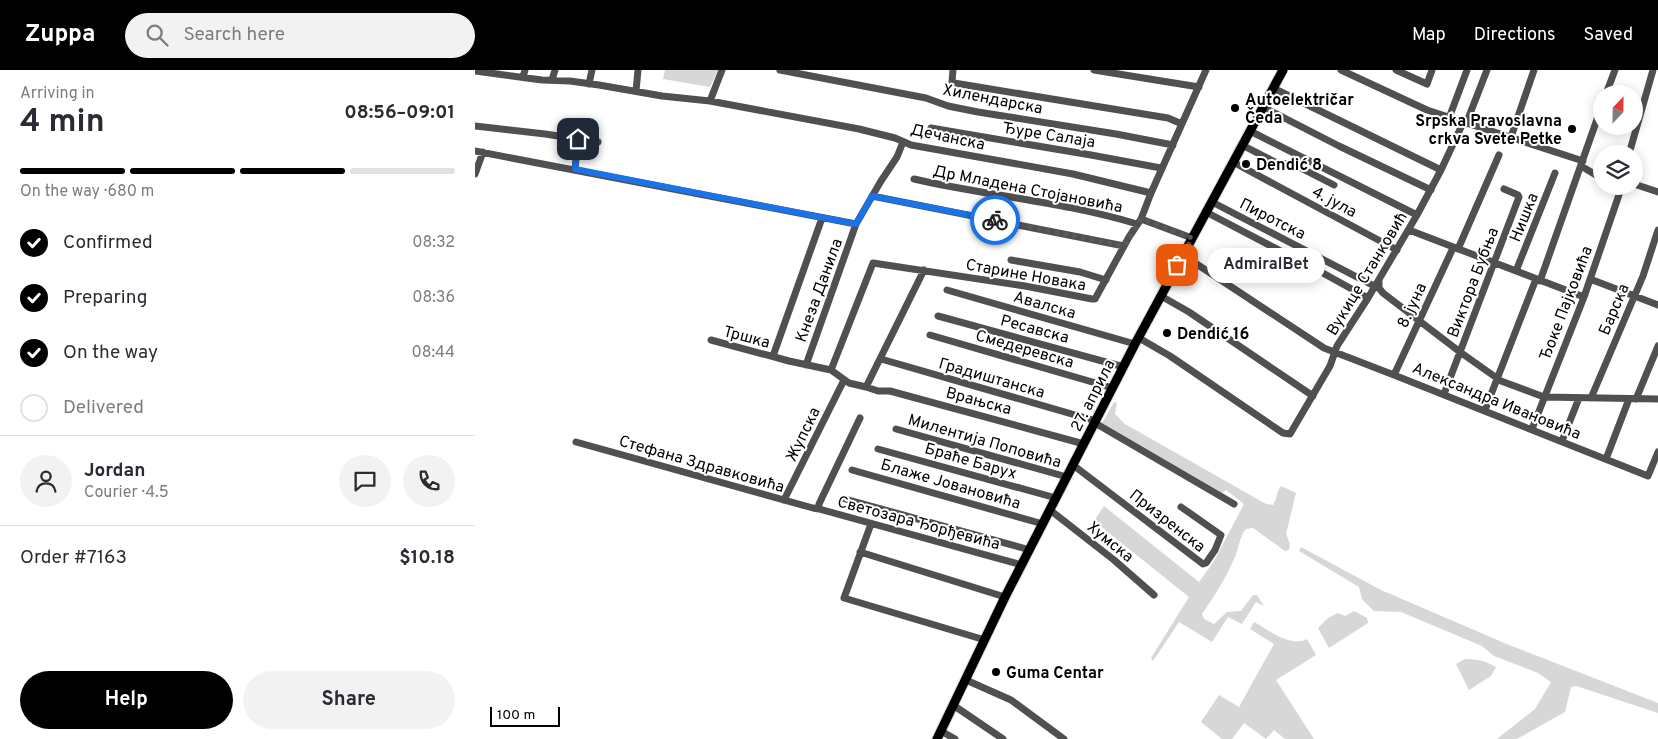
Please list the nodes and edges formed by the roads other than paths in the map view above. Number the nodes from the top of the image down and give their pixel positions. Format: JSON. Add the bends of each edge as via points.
{"nodes":[{"id":1,"x":555,"y":70,"type":"edge"},
{"id":2,"x":592,"y":70,"type":"edge"},
{"id":3,"x":638,"y":70,"type":"edge"},
{"id":4,"x":722,"y":70,"type":"edge"},
{"id":5,"x":780,"y":70,"type":"edge"},
{"id":6,"x":953,"y":70,"type":"edge"},
{"id":7,"x":1093,"y":70,"type":"edge"},
{"id":8,"x":1206,"y":70,"type":"edge"},
{"id":9,"x":1283,"y":70,"type":"edge"},
{"id":10,"x":1341,"y":70,"type":"edge"},
{"id":11,"x":1396,"y":70,"type":"edge"},
{"id":12,"x":1432,"y":70,"type":"edge"},
{"id":13,"x":1467,"y":70,"type":"edge"},
{"id":14,"x":1487,"y":70,"type":"edge"},
{"id":15,"x":1534,"y":70,"type":"edge"},
{"id":16,"x":1615,"y":70,"type":"edge"},
{"id":17,"x":1653,"y":70,"type":"edge"},
{"id":18,"x":475,"y":71,"type":"edge"},
{"id":19,"x":1658,"y":72,"type":"edge"},
{"id":20,"x":524,"y":74,"type":"edge"},
{"id":21,"x":553,"y":80,"type":"junction"},
{"id":22,"x":589,"y":84,"type":"junction"},
{"id":23,"x":1610,"y":85,"type":"edge"},
{"id":24,"x":1199,"y":87,"type":"junction"},
{"id":25,"x":1273,"y":88,"type":"junction"},
{"id":26,"x":636,"y":92,"type":"junction"},
{"id":27,"x":710,"y":101,"type":"junction"},
{"id":28,"x":1263,"y":107,"type":"junction"},
{"id":29,"x":1449,"y":118,"type":"junction"},
{"id":30,"x":1464,"y":123,"type":"junction"},
{"id":31,"x":1183,"y":124,"type":"junction"},
{"id":32,"x":475,"y":126,"type":"edge"},
{"id":33,"x":931,"y":128,"type":"dead end"},
{"id":34,"x":1250,"y":131,"type":"junction"},
{"id":35,"x":1593,"y":132,"type":"edge"},
{"id":36,"x":1511,"y":137,"type":"junction"},
{"id":37,"x":578,"y":139,"type":"junction"},
{"id":38,"x":598,"y":142,"type":"dead end"},
{"id":39,"x":903,"y":142,"type":"junction"},
{"id":40,"x":1173,"y":145,"type":"junction"},
{"id":41,"x":1243,"y":145,"type":"junction"},
{"id":42,"x":1632,"y":145,"type":"edge"},
{"id":43,"x":479,"y":151,"type":"edge"},
{"id":44,"x":1499,"y":155,"type":"dead end"},
{"id":45,"x":1233,"y":162,"type":"junction"},
{"id":46,"x":1582,"y":164,"type":"junction"},
{"id":47,"x":1161,"y":168,"type":"junction"},
{"id":48,"x":575,"y":169,"type":"junction"},
{"id":49,"x":1441,"y":170,"type":"junction"},
{"id":50,"x":1593,"y":172,"type":"edge"},
{"id":51,"x":1555,"y":173,"type":"dead end"},
{"id":52,"x":475,"y":174,"type":"edge"},
{"id":53,"x":914,"y":179,"type":"dead end"},
{"id":54,"x":1334,"y":185,"type":"dead end"},
{"id":55,"x":1643,"y":187,"type":"edge"},
{"id":56,"x":1504,"y":189,"type":"dead end"},
{"id":57,"x":1431,"y":190,"type":"junction"},
{"id":58,"x":1658,"y":192,"type":"edge"},
{"id":59,"x":1151,"y":193,"type":"junction"},
{"id":60,"x":1619,"y":195,"type":"edge"},
{"id":61,"x":872,"y":196,"type":"junction"},
{"id":62,"x":1211,"y":202,"type":"junction"},
{"id":63,"x":1206,"y":212,"type":"junction"},
{"id":64,"x":1417,"y":215,"type":"junction"},
{"id":65,"x":822,"y":218,"type":"junction"},
{"id":66,"x":1139,"y":221,"type":"junction"},
{"id":67,"x":856,"y":224,"type":"junction"},
{"id":68,"x":1409,"y":230,"type":"junction"},
{"id":69,"x":1658,"y":230,"type":"edge"},
{"id":70,"x":1192,"y":238,"type":"junction"},
{"id":71,"x":1124,"y":246,"type":"junction"},
{"id":72,"x":1455,"y":249,"type":"junction"},
{"id":73,"x":1397,"y":250,"type":"junction"},
{"id":74,"x":1183,"y":255,"type":"junction"},
{"id":75,"x":1011,"y":260,"type":"dead end"},
{"id":76,"x":1494,"y":263,"type":"junction"},
{"id":77,"x":925,"y":270,"type":"junction"},
{"id":78,"x":1516,"y":272,"type":"junction"},
{"id":79,"x":1106,"y":280,"type":"junction"},
{"id":80,"x":1538,"y":280,"type":"junction"},
{"id":81,"x":1590,"y":280,"type":"junction"},
{"id":82,"x":1379,"y":288,"type":"junction"},
{"id":83,"x":947,"y":290,"type":"dead end"},
{"id":84,"x":1161,"y":296,"type":"junction"},
{"id":85,"x":1584,"y":296,"type":"junction"},
{"id":86,"x":1634,"y":296,"type":"junction"},
{"id":87,"x":1369,"y":297,"type":"junction"},
{"id":88,"x":1658,"y":305,"type":"edge"},
{"id":89,"x":938,"y":316,"type":"dead end"},
{"id":90,"x":1419,"y":320,"type":"junction"},
{"id":91,"x":930,"y":335,"type":"dead end"},
{"id":92,"x":711,"y":340,"type":"dead end"},
{"id":93,"x":1137,"y":341,"type":"junction"},
{"id":94,"x":1658,"y":346,"type":"edge"},
{"id":95,"x":1335,"y":352,"type":"junction"},
{"id":96,"x":1460,"y":352,"type":"junction"},
{"id":97,"x":773,"y":356,"type":"junction"},
{"id":98,"x":881,"y":359,"type":"junction"},
{"id":99,"x":806,"y":365,"type":"junction"},
{"id":100,"x":1123,"y":367,"type":"junction"},
{"id":101,"x":831,"y":370,"type":"junction"},
{"id":102,"x":1395,"y":374,"type":"junction"},
{"id":103,"x":1497,"y":379,"type":"junction"},
{"id":104,"x":844,"y":380,"type":"junction"},
{"id":105,"x":866,"y":387,"type":"junction"},
{"id":106,"x":1113,"y":388,"type":"junction"},
{"id":107,"x":1444,"y":394,"type":"junction"},
{"id":108,"x":1313,"y":396,"type":"junction"},
{"id":109,"x":1544,"y":396,"type":"junction"},
{"id":110,"x":1579,"y":398,"type":"junction"},
{"id":111,"x":1591,"y":398,"type":"junction"},
{"id":112,"x":1633,"y":399,"type":"junction"},
{"id":113,"x":1658,"y":399,"type":"edge"},
{"id":114,"x":1485,"y":410,"type":"junction"},
{"id":115,"x":859,"y":418,"type":"dead end"},
{"id":116,"x":1095,"y":422,"type":"junction"},
{"id":117,"x":896,"y":429,"type":"dead end"},
{"id":118,"x":1531,"y":429,"type":"junction"},
{"id":119,"x":1288,"y":434,"type":"joint"},
{"id":120,"x":1562,"y":441,"type":"junction"},
{"id":121,"x":576,"y":442,"type":"dead end"},
{"id":122,"x":1084,"y":444,"type":"junction"},
{"id":123,"x":877,"y":448,"type":"dead end"},
{"id":124,"x":1658,"y":452,"type":"edge"},
{"id":125,"x":1606,"y":459,"type":"junction"},
{"id":126,"x":1073,"y":465,"type":"junction"},
{"id":127,"x":852,"y":470,"type":"dead end"},
{"id":128,"x":1067,"y":477,"type":"junction"},
{"id":129,"x":1056,"y":498,"type":"junction"},
{"id":130,"x":845,"y":499,"type":"dead end"},
{"id":131,"x":785,"y":500,"type":"junction"},
{"id":132,"x":1234,"y":504,"type":"dead end"},
{"id":133,"x":1181,"y":507,"type":"dead end"},
{"id":134,"x":819,"y":509,"type":"junction"},
{"id":135,"x":1050,"y":510,"type":"junction"},
{"id":136,"x":871,"y":524,"type":"junction"},
{"id":137,"x":1043,"y":524,"type":"junction"},
{"id":138,"x":1030,"y":550,"type":"junction"},
{"id":139,"x":860,"y":552,"type":"junction"},
{"id":140,"x":1022,"y":565,"type":"junction"},
{"id":141,"x":1154,"y":595,"type":"dead end"},
{"id":142,"x":1005,"y":597,"type":"junction"},
{"id":143,"x":985,"y":640,"type":"junction"},
{"id":144,"x":965,"y":680,"type":"junction"},
{"id":145,"x":953,"y":705,"type":"junction"},
{"id":146,"x":939,"y":735,"type":"edge"},
{"id":147,"x":955,"y":739,"type":"edge"},
{"id":148,"x":1003,"y":739,"type":"edge"},
{"id":149,"x":1064,"y":739,"type":"edge"}],
"edges":[{"from":1,"to":21,"type":"street"},
{"from":2,"to":22,"type":"street"},
{"from":3,"to":26,"type":"street"},
{"from":4,"to":27,"type":"street"},
{"from":5,"to":40,"type":"street","name":"Хилендарска","via":[[926,98],[947,106]]},
{"from":6,"to":31,"type":"street","via":[[954,83],[1168,118]]},
{"from":7,"to":24,"type":"street"},
{"from":8,"to":24,"type":"street","name":"Старине Новака"},
{"from":9,"to":25,"type":"main road","name":"27. априла"},
{"from":10,"to":29,"type":"street"},
{"from":11,"to":12,"type":"street","via":[[1427,84]]},
{"from":13,"to":29,"type":"street"},
{"from":14,"to":30,"type":"street","name":"Вукице Станковић"},
{"from":15,"to":36,"type":"street"},
{"from":16,"to":23,"type":"street"},
{"from":17,"to":19,"type":"street"},
{"from":17,"to":42,"type":"street"},
{"from":18,"to":20,"type":"street","name":"Дечанска"},
{"from":20,"to":21,"type":"street","name":"Дечанска"},
{"from":21,"to":22,"type":"street","name":"Дечанска"},
{"from":22,"to":26,"type":"street","name":"Дечанска"},
{"from":24,"to":31,"type":"street","name":"Старине Новака"},
{"from":25,"to":28,"type":"main road","name":"27. априла"},
{"from":25,"to":49,"type":"street"},
{"from":26,"to":27,"type":"street","name":"Дечанска"},
{"from":27,"to":39,"type":"street","name":"Дечанска","via":[[859,128]]},
{"from":28,"to":34,"type":"main road","name":"27. априла"},
{"from":28,"to":57,"type":"street"},
{"from":29,"to":30,"type":"street"},
{"from":30,"to":36,"type":"street"},
{"from":30,"to":49,"type":"street","name":"Вукице Станковић"},
{"from":31,"to":40,"type":"street","name":"Старине Новака"},
{"from":32,"to":37,"type":"street"},
{"from":33,"to":47,"type":"street","name":"Ђуре Салаја"},
{"from":34,"to":41,"type":"main road","name":"27. априла"},
{"from":34,"to":64,"type":"street"},
{"from":35,"to":46,"type":"street"},
{"from":36,"to":46,"type":"street"},
{"from":37,"to":38,"type":"street"},
{"from":37,"to":48,"type":"street"},
{"from":39,"to":59,"type":"street","name":"Дечанска","via":[[1073,174]]},
{"from":39,"to":61,"type":"street","name":"Кнеза Данила"},
{"from":40,"to":47,"type":"street","name":"Старине Новака"},
{"from":41,"to":45,"type":"main road","name":"27. априла"},
{"from":41,"to":54,"type":"street","via":[[1275,162],[1291,163]]},
{"from":43,"to":48,"type":"street"},
{"from":43,"to":52,"type":"street"},
{"from":44,"to":72,"type":"street","name":"8. јуна"},
{"from":45,"to":62,"type":"main road","name":"27. априла"},
{"from":45,"to":73,"type":"street","name":"4. јула"},
{"from":46,"to":50,"type":"street"},
{"from":46,"to":80,"type":"street"},
{"from":47,"to":59,"type":"street","name":"Старине Новака"},
{"from":48,"to":65,"type":"street"},
{"from":49,"to":57,"type":"street","name":"Вукице Станковић"},
{"from":51,"to":78,"type":"street","name":"Нишка"},
{"from":53,"to":66,"type":"street","name":"Др Младена Стојановића"},
{"from":55,"to":58,"type":"street"},
{"from":56,"to":76,"type":"street","name":"Виктора Бубња","via":[[1519,197]]},
{"from":57,"to":64,"type":"street","name":"Вукице Станковић"},
{"from":59,"to":66,"type":"street","name":"Старине Новака"},
{"from":60,"to":81,"type":"street","name":"Ђоке Пајковића"},
{"from":61,"to":67,"type":"street","name":"Кнеза Данила"},
{"from":61,"to":71,"type":"street"},
{"from":62,"to":63,"type":"main road","name":"27. априла"},
{"from":62,"to":82,"type":"street","name":"Пиротска"},
{"from":63,"to":70,"type":"main road","name":"27. априла"},
{"from":63,"to":87,"type":"street"},
{"from":64,"to":68,"type":"street","name":"Вукице Станковић"},
{"from":65,"to":67,"type":"street"},
{"from":65,"to":97,"type":"street"},
{"from":66,"to":70,"type":"street","name":"Др Младена Стојановића"},
{"from":66,"to":71,"type":"street","name":"Старине Новака"},
{"from":67,"to":99,"type":"street","name":"Кнеза Данила"},
{"from":68,"to":72,"type":"street"},
{"from":68,"to":73,"type":"street","name":"Вукице Станковић"},
{"from":69,"to":86,"type":"street","name":"Барска"},
{"from":70,"to":74,"type":"main road","name":"27. априла"},
{"from":71,"to":79,"type":"street","name":"Старине Новака"},
{"from":72,"to":76,"type":"street"},
{"from":72,"to":90,"type":"street","name":"8. јуна"},
{"from":73,"to":82,"type":"street","name":"Вукице Станковић"},
{"from":74,"to":84,"type":"main road","name":"27. априла"},
{"from":74,"to":95,"type":"street","name":"Александра Ивановића","via":[[1319,346]]},
{"from":75,"to":79,"type":"street"},
{"from":76,"to":78,"type":"street"},
{"from":76,"to":96,"type":"street","name":"Виктора Бубња"},
{"from":77,"to":79,"type":"street","name":"Старине Новака","via":[[1092,300]]},
{"from":77,"to":98,"type":"street"},
{"from":77,"to":101,"type":"street","name":"Старине Новака","via":[[873,263]]},
{"from":78,"to":80,"type":"street"},
{"from":80,"to":85,"type":"street"},
{"from":80,"to":103,"type":"street"},
{"from":81,"to":85,"type":"street","name":"Ђоке Пајковића"},
{"from":81,"to":86,"type":"street"},
{"from":82,"to":87,"type":"street"},
{"from":82,"to":90,"type":"street","name":"Пиротска"},
{"from":83,"to":93,"type":"street","name":"Авалска"},
{"from":84,"to":93,"type":"main road","name":"27. априла"},
{"from":84,"to":108,"type":"street"},
{"from":85,"to":109,"type":"street","name":"Ђоке Пајковића"},
{"from":86,"to":88,"type":"street"},
{"from":86,"to":111,"type":"street","name":"Барска"},
{"from":87,"to":95,"type":"street","name":"Вукице Станковић"},
{"from":89,"to":100,"type":"street","name":"Ресавска"},
{"from":90,"to":96,"type":"street","name":"Пиротска"},
{"from":90,"to":102,"type":"street","name":"8. јуна"},
{"from":91,"to":106,"type":"street","name":"Смедеревска"},
{"from":92,"to":97,"type":"street","name":"Тршка"},
{"from":93,"to":100,"type":"main road","name":"27. априла"},
{"from":93,"to":119,"type":"street","name":"Авалска","via":[[1170,356]]},
{"from":94,"to":112,"type":"street"},
{"from":95,"to":102,"type":"street","name":"Александра Ивановића"},
{"from":95,"to":108,"type":"street","name":"Вукице Станковић"},
{"from":96,"to":103,"type":"street","name":"Пиротска"},
{"from":96,"to":107,"type":"street","name":"Виктора Бубња"},
{"from":97,"to":99,"type":"street","name":"Тршка"},
{"from":98,"to":105,"type":"street"},
{"from":98,"to":116,"type":"street","name":"Градиштанска"},
{"from":99,"to":101,"type":"street","name":"Тршка"},
{"from":100,"to":106,"type":"main road","name":"27. априла"},
{"from":101,"to":104,"type":"street","name":"Врањска"},
{"from":102,"to":107,"type":"street","name":"Александра Ивановића"},
{"from":103,"to":109,"type":"street","name":"Пиротска"},
{"from":103,"to":114,"type":"street"},
{"from":104,"to":105,"type":"street","name":"Врањска"},
{"from":104,"to":131,"type":"street","name":"Жупска"},
{"from":105,"to":122,"type":"street","name":"Врањска"},
{"from":106,"to":116,"type":"main road","name":"27. априла"},
{"from":107,"to":114,"type":"street","name":"Александра Ивановића"},
{"from":108,"to":119,"type":"street","name":"Вукице Станковић","via":[[1292,433]]},
{"from":109,"to":110,"type":"street","name":"Пиротска"},
{"from":109,"to":118,"type":"street","name":"Ђоке Пајковића"},
{"from":110,"to":111,"type":"street","name":"Пиротска"},
{"from":110,"to":120,"type":"street"},
{"from":111,"to":112,"type":"street","name":"Пиротска"},
{"from":112,"to":113,"type":"street","name":"Пиротска"},
{"from":112,"to":125,"type":"street"},
{"from":114,"to":118,"type":"street","name":"Александра Ивановића"},
{"from":115,"to":134,"type":"street","name":"Светозара Ђорђевића"},
{"from":116,"to":122,"type":"main road","name":"27. априла"},
{"from":116,"to":132,"type":"street","name":"Градиштанска"},
{"from":117,"to":128,"type":"street","name":"Милентија Поповића"},
{"from":118,"to":120,"type":"street","name":"Александра Ивановића"},
{"from":120,"to":125,"type":"street","name":"Александра Ивановића"},
{"from":121,"to":131,"type":"street","name":"Стефана Здравковића"},
{"from":122,"to":126,"type":"main road","name":"27. априла"},
{"from":123,"to":129,"type":"street","name":"Браће Барух"},
{"from":124,"to":125,"type":"street","name":"Александра Ивановића","via":[[1648,476]]},
{"from":126,"to":128,"type":"main road","name":"27. априла"},
{"from":126,"to":133,"type":"street","name":"Призренска","via":[[1203,564],[1206,563],[1221,535]]},
{"from":127,"to":137,"type":"street","name":"Блаже Јовановића"},
{"from":128,"to":129,"type":"main road","name":"27. априла"},
{"from":129,"to":135,"type":"main road","name":"27. априла"},
{"from":130,"to":138,"type":"street"},
{"from":131,"to":134,"type":"street","name":"Стефана Здравковића"},
{"from":134,"to":136,"type":"street","name":"Светозара Ђорђевића"},
{"from":135,"to":137,"type":"main road","name":"27. априла"},
{"from":135,"to":141,"type":"street","name":"Хумска"},
{"from":136,"to":139,"type":"street"},
{"from":136,"to":140,"type":"street","name":"Светозара Ђорђевића"},
{"from":137,"to":138,"type":"main road","name":"27. априла"},
{"from":138,"to":140,"type":"main road","name":"27. априла"},
{"from":139,"to":142,"type":"street"},
{"from":139,"to":143,"type":"street","via":[[844,598]]},
{"from":140,"to":142,"type":"main road","name":"27. априла"},
{"from":142,"to":143,"type":"main road","name":"27. априла"},
{"from":143,"to":144,"type":"main road","name":"27. априла"},
{"from":144,"to":145,"type":"main road","name":"27. априла"},
{"from":144,"to":149,"type":"street","via":[[1011,700]]},
{"from":145,"to":146,"type":"main road","name":"27. априла"},
{"from":145,"to":148,"type":"street"},
{"from":146,"to":147,"type":"street"}]}
